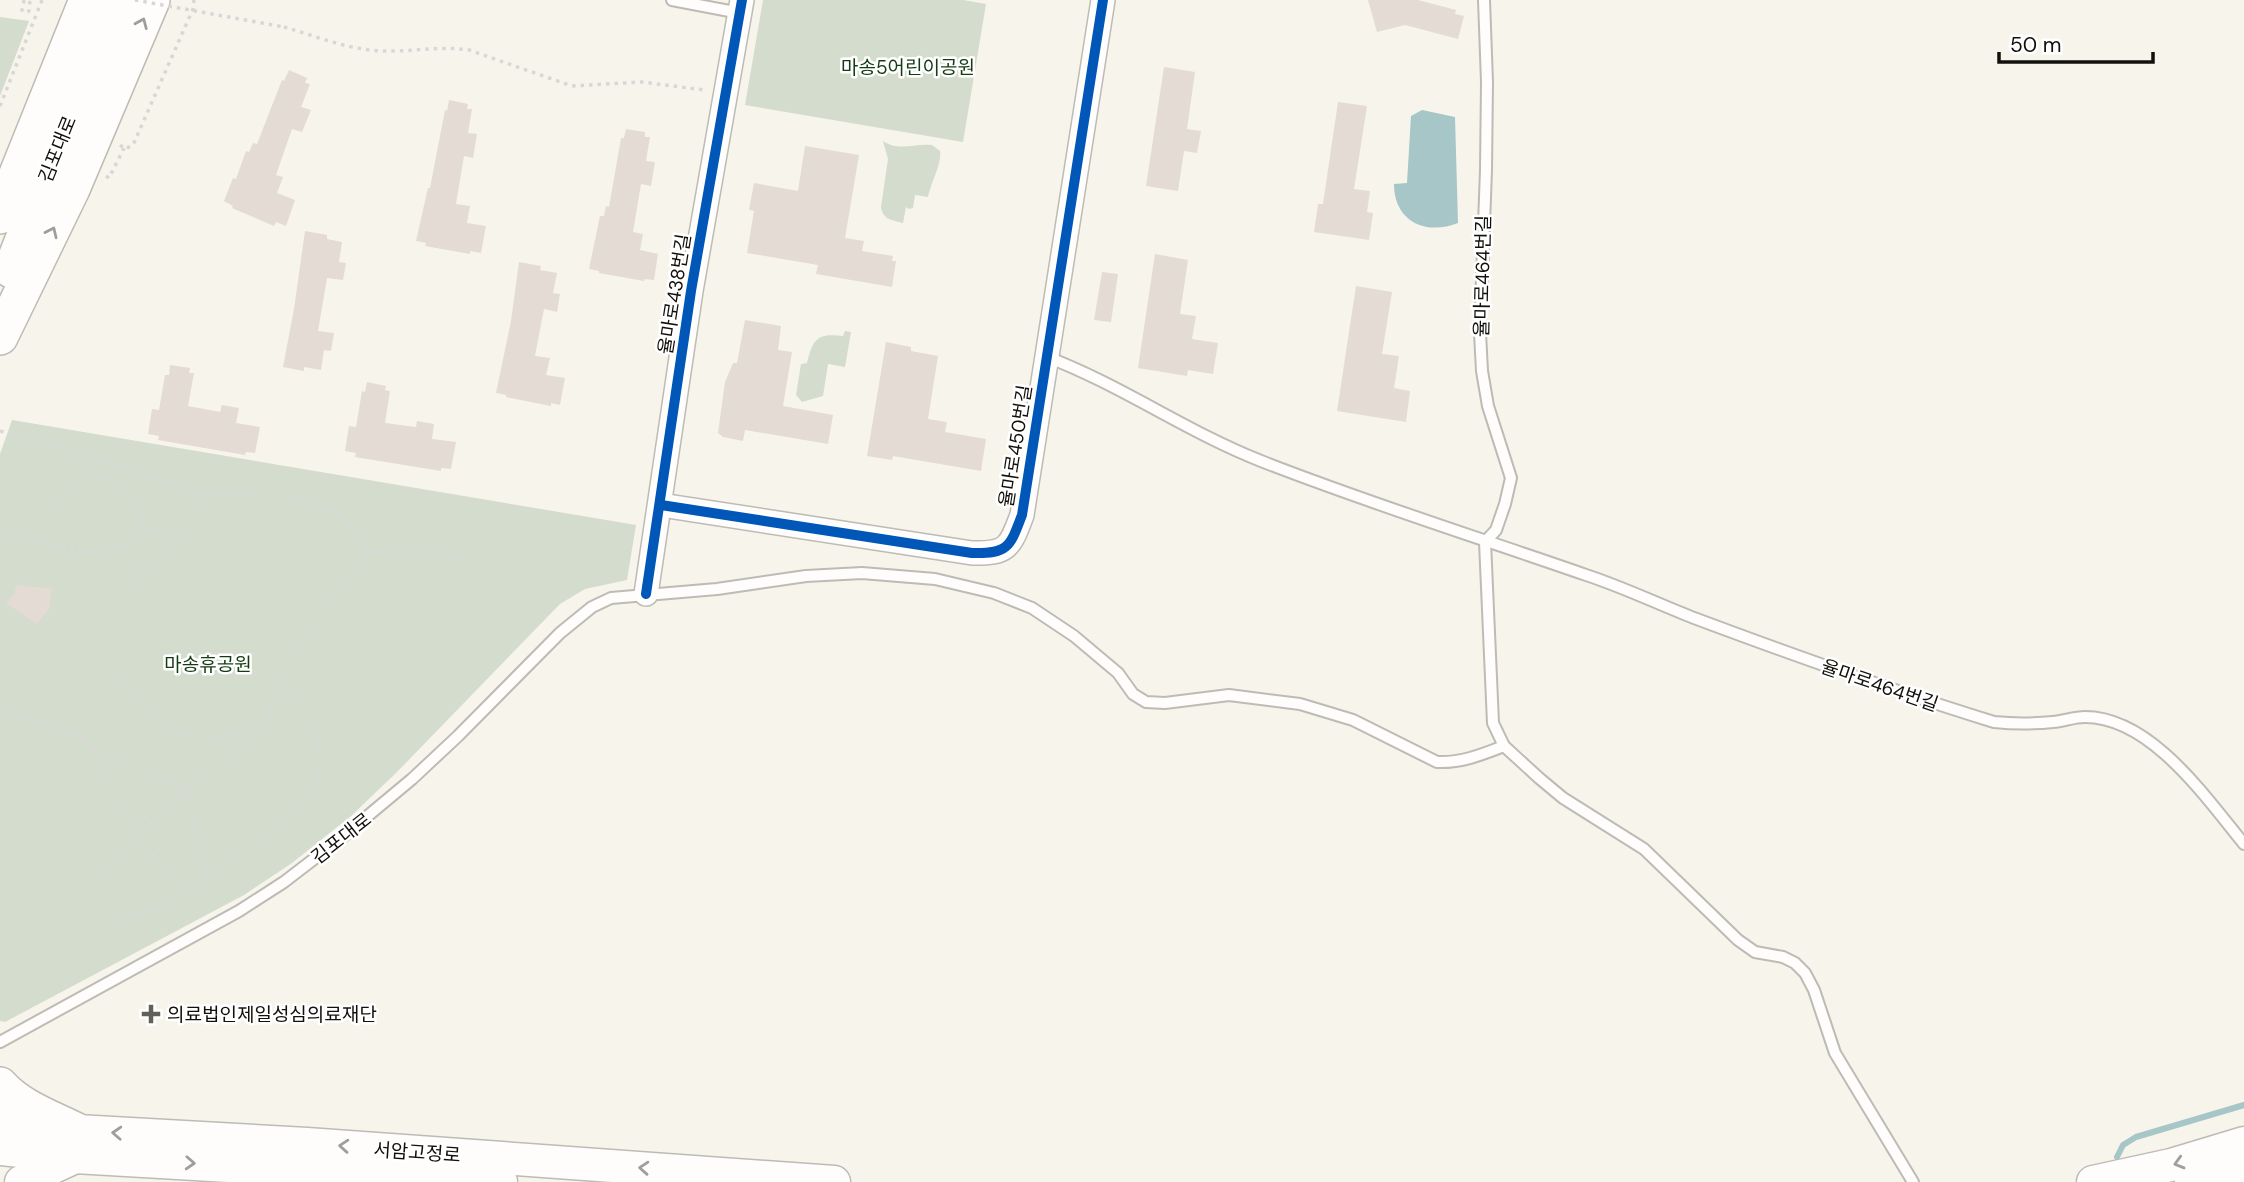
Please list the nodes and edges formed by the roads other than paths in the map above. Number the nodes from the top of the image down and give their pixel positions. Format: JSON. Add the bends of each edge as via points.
{"nodes":[{"id":1,"x":63,"y":0,"type":"edge"},
{"id":2,"x":87,"y":0,"type":"edge"},
{"id":3,"x":117,"y":0,"type":"edge"},
{"id":4,"x":152,"y":0,"type":"edge"},
{"id":5,"x":672,"y":0,"type":"edge"},
{"id":6,"x":1102,"y":0,"type":"edge"},
{"id":7,"x":1484,"y":0,"type":"edge"},
{"id":8,"x":741,"y":6,"type":"edge"},
{"id":9,"x":0,"y":159,"type":"edge"},
{"id":10,"x":0,"y":216,"type":"edge"},
{"id":11,"x":4,"y":318,"type":"edge"},
{"id":12,"x":1047,"y":357,"type":"junction"},
{"id":13,"x":0,"y":362,"type":"edge"},
{"id":14,"x":661,"y":505,"type":"junction"},
{"id":15,"x":1485,"y":542,"type":"junction"},
{"id":16,"x":646,"y":594,"type":"junction"},
{"id":17,"x":1504,"y":746,"type":"junction"},
{"id":18,"x":2244,"y":844,"type":"edge"},
{"id":19,"x":0,"y":1042,"type":"edge"},
{"id":20,"x":0,"y":1085,"type":"edge"},
{"id":21,"x":0,"y":1123,"type":"edge"},
{"id":22,"x":2244,"y":1143,"type":"edge"},
{"id":23,"x":76,"y":1144,"type":"junction"},
{"id":24,"x":0,"y":1149,"type":"edge"},
{"id":25,"x":2244,"y":1168,"type":"edge"},
{"id":26,"x":21,"y":1182,"type":"edge"},
{"id":27,"x":501,"y":1182,"type":"edge"},
{"id":28,"x":834,"y":1182,"type":"edge"},
{"id":29,"x":1913,"y":1182,"type":"edge"},
{"id":30,"x":2093,"y":1182,"type":"edge"},
{"id":31,"x":2191,"y":1182,"type":"edge"}],
"edges":[{"from":1,"to":9,"type":"main road"},
{"from":2,"to":10,"type":"main road","name":"김포대로"},
{"from":3,"to":11,"type":"main road","name":"김포대로","via":[[49,168]]},
{"from":11,"to":4,"type":"main road","one_way":true,"via":[[72,189]]},
{"from":5,"to":8,"type":"lane","name":"율마로438번길"},
{"from":6,"to":12,"type":"street","name":"율마로450번길"},
{"from":7,"to":15,"type":"lane","name":"율마로464번길","via":[[1482,371],[1511,478],[1496,530]]},
{"from":8,"to":14,"type":"street","name":"율마로438번길","via":[[691,291]]},
{"from":11,"to":13,"type":"main road"},
{"from":12,"to":14,"type":"street","name":"율마로450번길","via":[[1022,515],[1013,541],[995,554]]},
{"from":12,"to":15,"type":"lane","via":[[1110,384],[1248,456]]},
{"from":14,"to":16,"type":"street","name":"율마로438번길"},
{"from":15,"to":17,"type":"lane","via":[[1493,723]]},
{"from":15,"to":18,"type":"lane","name":"율마로464번길","via":[[1588,575],[1838,671],[1994,722],[2021,724],[2083,717],[2123,724],[2167,756]]},
{"from":16,"to":17,"type":"lane","via":[[862,573],[935,579],[1032,608],[1074,635],[1146,702],[1229,695],[1300,704],[1353,720],[1437,762],[1452,763]]},
{"from":16,"to":19,"type":"lane","name":"김포대로","via":[[611,598],[578,617],[412,779],[284,882]]},
{"from":17,"to":29,"type":"lane","via":[[1563,798],[1644,849],[1738,940],[1755,952],[1796,963],[1814,990],[1835,1052]]},
{"from":20,"to":23,"type":"main road"},
{"from":21,"to":23,"type":"main road","name":"서암고정로"},
{"from":22,"to":30,"type":"main road","one_way":true},
{"from":23,"to":24,"type":"main road","name":"서암고정로"},
{"from":23,"to":26,"type":"main road"},
{"from":23,"to":27,"type":"main road","name":"서암고정로","one_way":true},
{"from":28,"to":23,"type":"main road","name":"서암고정로","one_way":true,"via":[[307,1144]]},
{"from":25,"to":31,"type":"main road"}]}
